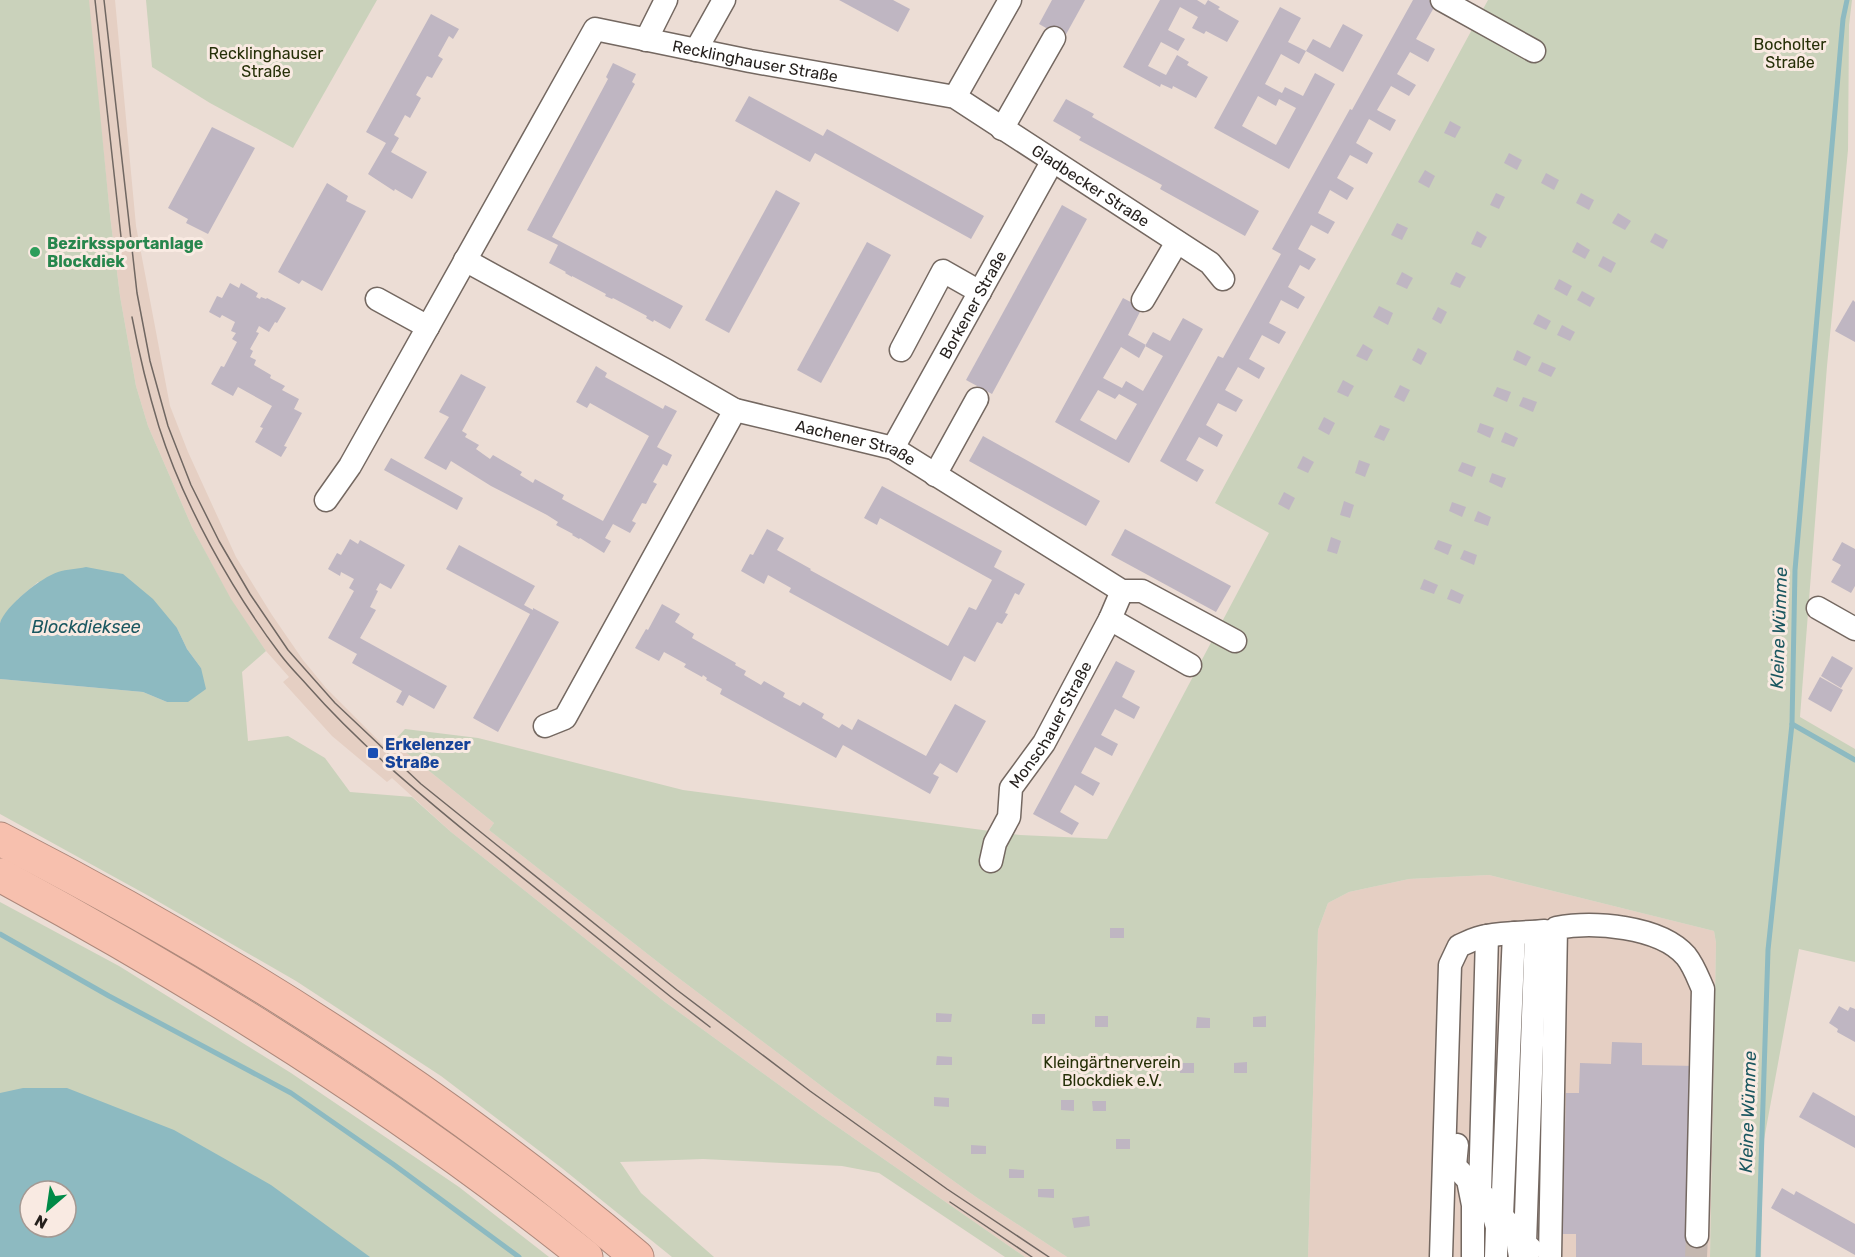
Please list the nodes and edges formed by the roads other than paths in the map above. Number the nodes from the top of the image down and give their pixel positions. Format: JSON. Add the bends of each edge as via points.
{"nodes":[{"id":1,"x":666,"y":0,"type":"edge"},
{"id":2,"x":724,"y":0,"type":"edge"},
{"id":3,"x":1010,"y":0,"type":"edge"},
{"id":4,"x":1442,"y":0,"type":"edge"},
{"id":5,"x":1054,"y":38,"type":"dead end"},
{"id":6,"x":646,"y":40,"type":"junction"},
{"id":7,"x":696,"y":50,"type":"junction"},
{"id":8,"x":1534,"y":51,"type":"dead end"},
{"id":9,"x":955,"y":97,"type":"junction"},
{"id":10,"x":1002,"y":129,"type":"junction"},
{"id":11,"x":1052,"y":162,"type":"junction"},
{"id":12,"x":1177,"y":242,"type":"junction"},
{"id":13,"x":465,"y":260,"type":"junction"},
{"id":14,"x":1223,"y":279,"type":"dead end"},
{"id":15,"x":980,"y":292,"type":"junction"},
{"id":16,"x":377,"y":299,"type":"dead end"},
{"id":17,"x":1143,"y":300,"type":"dead end"},
{"id":18,"x":428,"y":327,"type":"junction"},
{"id":19,"x":901,"y":350,"type":"dead end"},
{"id":20,"x":976,"y":399,"type":"dead end"},
{"id":21,"x":735,"y":410,"type":"junction"},
{"id":22,"x":893,"y":448,"type":"junction"},
{"id":23,"x":935,"y":476,"type":"junction"},
{"id":24,"x":326,"y":500,"type":"dead end"},
{"id":25,"x":1122,"y":591,"type":"junction"},
{"id":26,"x":1818,"y":608,"type":"dead end"},
{"id":27,"x":1110,"y":619,"type":"junction"},
{"id":28,"x":1855,"y":629,"type":"edge"},
{"id":29,"x":1235,"y":641,"type":"dead end"},
{"id":30,"x":1190,"y":664,"type":"dead end"},
{"id":31,"x":545,"y":726,"type":"dead end"},
{"id":32,"x":0,"y":839,"type":"edge"},
{"id":33,"x":991,"y":861,"type":"dead end"},
{"id":34,"x":0,"y":875,"type":"edge"},
{"id":35,"x":1511,"y":934,"type":"junction"},
{"id":36,"x":1505,"y":1223,"type":"edge"},
{"id":37,"x":1697,"y":1236,"type":"tunnel mouth"},
{"id":38,"x":586,"y":1257,"type":"edge"},
{"id":39,"x":637,"y":1257,"type":"edge"},
{"id":40,"x":1441,"y":1257,"type":"edge"},
{"id":41,"x":1453,"y":1257,"type":"edge"},
{"id":42,"x":1462,"y":1257,"type":"edge"},
{"id":43,"x":1473,"y":1257,"type":"edge"},
{"id":44,"x":1484,"y":1257,"type":"edge"},
{"id":45,"x":1496,"y":1257,"type":"edge"}],
"edges":[{"from":1,"to":6,"type":"street"},
{"from":2,"to":7,"type":"street"},
{"from":3,"to":9,"type":"street"},
{"from":4,"to":8,"type":"street"},
{"from":5,"to":10,"type":"street"},
{"from":6,"to":7,"type":"street","name":"Recklinghauser Straße"},
{"from":6,"to":13,"type":"street","name":"Recklinghauser Straße","via":[[595,29]]},
{"from":7,"to":9,"type":"street","name":"Recklinghauser Straße"},
{"from":9,"to":10,"type":"street","name":"Gladbecker Straße"},
{"from":10,"to":11,"type":"street","name":"Gladbecker Straße"},
{"from":11,"to":12,"type":"street","name":"Gladbecker Straße"},
{"from":11,"to":15,"type":"street","name":"Borkener Straße"},
{"from":12,"to":14,"type":"street","name":"Gladbecker Straße","via":[[1210,263]]},
{"from":12,"to":17,"type":"street"},
{"from":13,"to":18,"type":"street","name":"Recklinghauser Straße"},
{"from":13,"to":21,"type":"street","name":"Aachener Straße"},
{"from":15,"to":19,"type":"street","via":[[943,271]]},
{"from":15,"to":22,"type":"street","name":"Borkener Straße"},
{"from":16,"to":18,"type":"street"},
{"from":18,"to":24,"type":"street","name":"Recklinghauser Straße","via":[[350,466]]},
{"from":20,"to":23,"type":"street"},
{"from":21,"to":22,"type":"street","name":"Aachener Straße"},
{"from":21,"to":31,"type":"street","via":[[566,718]]},
{"from":22,"to":23,"type":"street","name":"Aachener Straße"},
{"from":23,"to":25,"type":"street","name":"Aachener Straße"},
{"from":25,"to":27,"type":"street","name":"Monschauer Straße"},
{"from":25,"to":29,"type":"street","name":"Aachener Straße","via":[[1142,591]]},
{"from":26,"to":28,"type":"street"},
{"from":27,"to":30,"type":"street"},
{"from":27,"to":33,"type":"street","name":"Monschauer Straße","via":[[1044,743],[1011,788],[1009,817],[995,843]]},
{"from":32,"to":39,"type":"highway","via":[[108,896],[365,1053],[577,1206]]},
{"from":34,"to":38,"type":"highway","via":[[222,1002],[331,1072],[451,1154]]},
{"from":35,"to":36,"type":"street"},
{"from":35,"to":36,"type":"street"},
{"from":35,"to":36,"type":"street"},
{"from":35,"to":36,"type":"street","via":[[1457,1147]]},
{"from":35,"to":37,"type":"street","via":[[1591,925],[1644,932],[1685,954],[1693,966],[1703,990]]},
{"from":36,"to":40,"type":"street"},
{"from":36,"to":41,"type":"street"},
{"from":36,"to":42,"type":"street","via":[[1463,1192]]},
{"from":36,"to":43,"type":"street","via":[[1473,1205]]},
{"from":36,"to":44,"type":"street","via":[[1484,1213]]},
{"from":36,"to":45,"type":"street","via":[[1497,1227]]}]}
